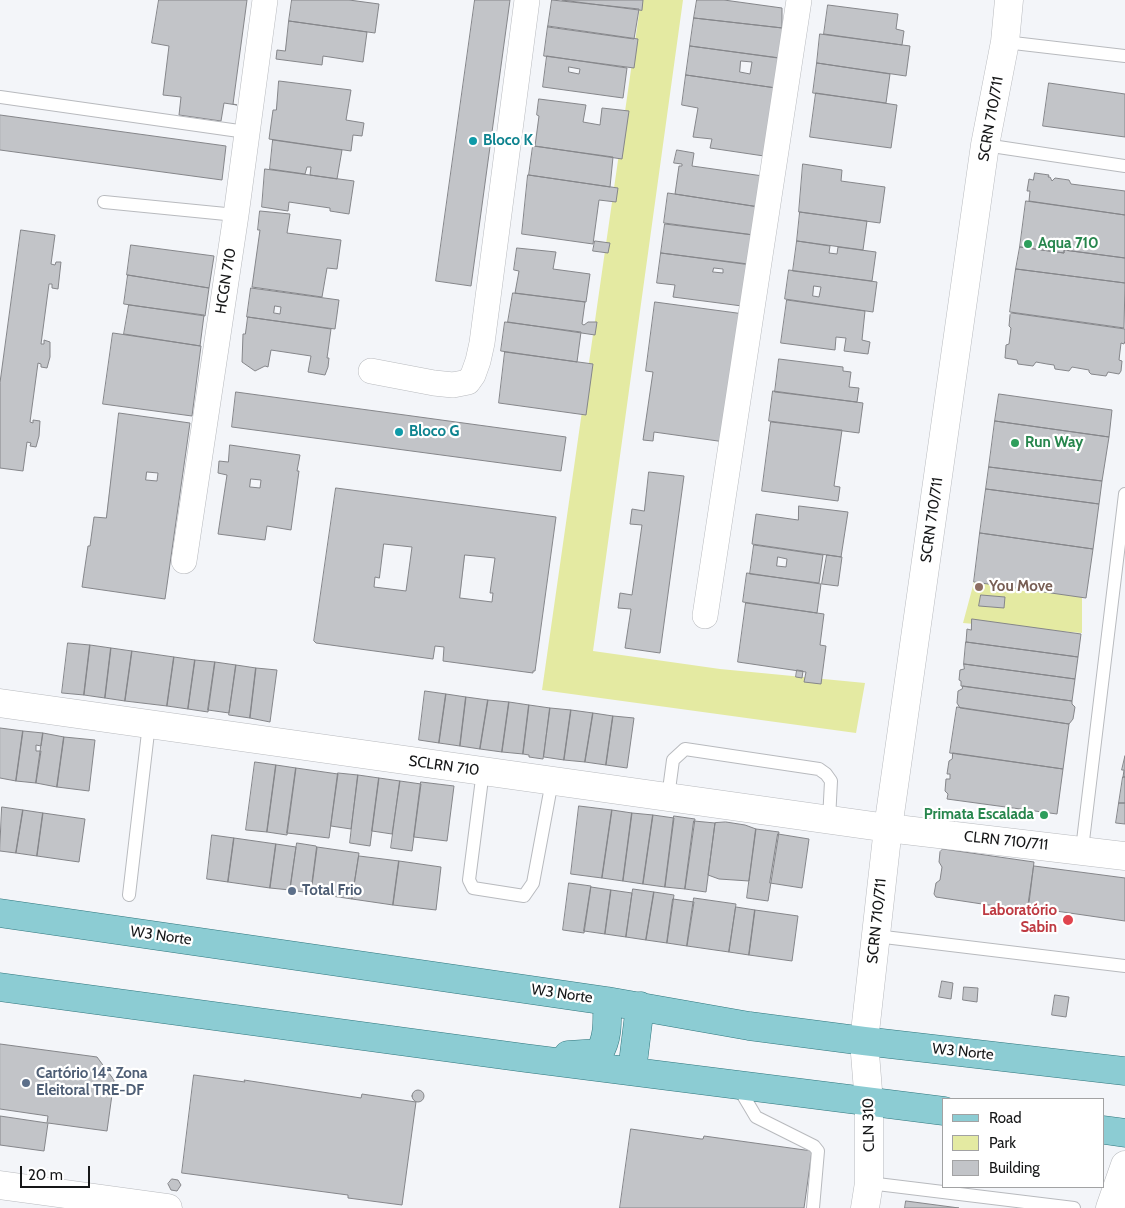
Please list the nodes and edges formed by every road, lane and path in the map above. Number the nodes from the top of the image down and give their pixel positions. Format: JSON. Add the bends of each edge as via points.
{"nodes":[{"id":1,"x":265,"y":0,"type":"edge"},
{"id":2,"x":527,"y":0,"type":"edge"},
{"id":3,"x":799,"y":0,"type":"edge"},
{"id":4,"x":1009,"y":0,"type":"edge"},
{"id":5,"x":1005,"y":42,"type":"junction"},
{"id":6,"x":1125,"y":56,"type":"edge"},
{"id":7,"x":0,"y":97,"type":"edge"},
{"id":8,"x":246,"y":132,"type":"junction"},
{"id":9,"x":985,"y":146,"type":"junction"},
{"id":10,"x":1125,"y":166,"type":"edge"},
{"id":11,"x":104,"y":202,"type":"dead end"},
{"id":12,"x":236,"y":215,"type":"junction"},
{"id":13,"x":372,"y":371,"type":"dead end"},
{"id":14,"x":1125,"y":494,"type":"edge"},
{"id":15,"x":184,"y":561,"type":"dead end"},
{"id":16,"x":706,"y":616,"type":"dead end"},
{"id":17,"x":0,"y":703,"type":"edge"},
{"id":18,"x":149,"y":724,"type":"junction"},
{"id":19,"x":483,"y":771,"type":"junction"},
{"id":20,"x":552,"y":781,"type":"junction"},
{"id":21,"x":668,"y":797,"type":"junction"},
{"id":22,"x":829,"y":820,"type":"junction"},
{"id":23,"x":888,"y":828,"type":"junction"},
{"id":24,"x":1082,"y":849,"type":"junction"},
{"id":25,"x":1125,"y":856,"type":"edge"},
{"id":26,"x":129,"y":895,"type":"dead end"},
{"id":27,"x":0,"y":913,"type":"edge"},
{"id":28,"x":876,"y":936,"type":"junction"},
{"id":29,"x":1125,"y":966,"type":"edge"},
{"id":30,"x":0,"y":987,"type":"edge"},
{"id":31,"x":607,"y":1000,"type":"junction"},
{"id":32,"x":640,"y":1006,"type":"junction"},
{"id":33,"x":864,"y":1041,"type":"junction"},
{"id":34,"x":524,"y":1058,"type":"junction"},
{"id":35,"x":1125,"y":1070,"type":"edge"},
{"id":36,"x":632,"y":1071,"type":"junction"},
{"id":37,"x":737,"y":1085,"type":"junction"},
{"id":38,"x":869,"y":1102,"type":"junction"},
{"id":39,"x":942,"y":1111,"type":"edge"},
{"id":40,"x":1105,"y":1130,"type":"edge"},
{"id":41,"x":1125,"y":1133,"type":"edge"},
{"id":42,"x":1125,"y":1165,"type":"edge"},
{"id":43,"x":0,"y":1185,"type":"edge"},
{"id":44,"x":867,"y":1195,"type":"edge"},
{"id":45,"x":168,"y":1208,"type":"edge"},
{"id":46,"x":813,"y":1208,"type":"edge"},
{"id":47,"x":1074,"y":1208,"type":"edge"},
{"id":48,"x":1110,"y":1208,"type":"edge"}],
"edges":[{"from":1,"to":8,"type":"street","name":"HCGN 710"},
{"from":2,"to":13,"type":"street","via":[[490,284],[473,375],[468,382],[452,385]]},
{"from":3,"to":16,"type":"street"},
{"from":4,"to":5,"type":"street","name":"SCRN 710/711"},
{"from":5,"to":6,"type":"lane"},
{"from":5,"to":9,"type":"street","name":"SCRN 710/711"},
{"from":7,"to":8,"type":"lane"},
{"from":8,"to":12,"type":"street","name":"HCGN 710"},
{"from":9,"to":10,"type":"lane"},
{"from":9,"to":23,"type":"street","name":"SCRN 710/711"},
{"from":11,"to":12,"type":"lane"},
{"from":12,"to":15,"type":"street","name":"HCGN 710"},
{"from":14,"to":24,"type":"lane"},
{"from":17,"to":18,"type":"street","name":"SCLRN 710"},
{"from":18,"to":19,"type":"street","name":"SCLRN 710"},
{"from":18,"to":26,"type":"lane"},
{"from":19,"to":20,"type":"street","name":"SCLRN 710"},
{"from":19,"to":20,"type":"lane","via":[[469,880],[473,888],[524,896],[533,883]]},
{"from":20,"to":21,"type":"street","name":"SCLRN 710"},
{"from":21,"to":22,"type":"street","name":"SCLRN 710"},
{"from":21,"to":22,"type":"lane","via":[[673,760],[686,749],[819,769],[830,781]]},
{"from":22,"to":23,"type":"street","name":"SCLRN 710"},
{"from":23,"to":24,"type":"street","name":"CLRN 710/711"},
{"from":23,"to":28,"type":"street","name":"SCRN 710/711"},
{"from":24,"to":25,"type":"street","name":"CLRN 710/711"},
{"from":27,"to":31,"type":"main road","name":"W3 Norte"},
{"from":28,"to":29,"type":"lane"},
{"from":28,"to":33,"type":"street","name":"SCRN 710/711"},
{"from":30,"to":34,"type":"main road"},
{"from":31,"to":32,"type":"main road","name":"W3 Norte"},
{"from":31,"to":34,"type":"main road","via":[[606,1035],[599,1052]]},
{"from":32,"to":33,"type":"main road","name":"W3 Norte","via":[[749,1026]]},
{"from":32,"to":36,"type":"main road"},
{"from":33,"to":35,"type":"main road","name":"W3 Norte"},
{"from":33,"to":38,"type":"street","name":"CLN 310"},
{"from":34,"to":36,"type":"main road"},
{"from":36,"to":37,"type":"main road"},
{"from":37,"to":38,"type":"main road"},
{"from":37,"to":46,"type":"lane","via":[[756,1117],[818,1151]]},
{"from":38,"to":39,"type":"main road"},
{"from":38,"to":44,"type":"street","name":"CLN 310"},
{"from":40,"to":41,"type":"main road"},
{"from":42,"to":48,"type":"street"},
{"from":43,"to":45,"type":"street"},
{"from":44,"to":47,"type":"lane"}]}
